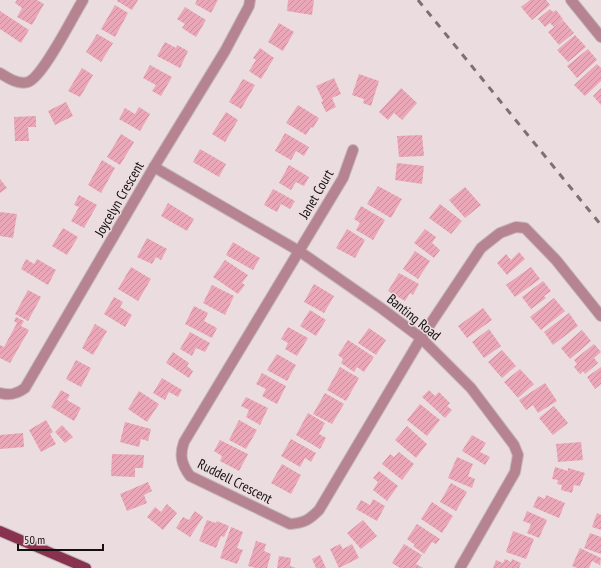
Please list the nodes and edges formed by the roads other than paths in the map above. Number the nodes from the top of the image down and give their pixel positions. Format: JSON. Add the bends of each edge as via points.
{"nodes":[{"id":1,"x":82,"y":0,"type":"edge"},
{"id":2,"x":250,"y":0,"type":"edge"},
{"id":3,"x":571,"y":0,"type":"edge"},
{"id":4,"x":601,"y":37,"type":"edge"},
{"id":5,"x":0,"y":73,"type":"edge"},
{"id":6,"x":353,"y":150,"type":"dead end"},
{"id":7,"x":154,"y":167,"type":"junction"},
{"id":8,"x":299,"y":251,"type":"junction"},
{"id":9,"x":601,"y":316,"type":"edge"},
{"id":10,"x":421,"y":338,"type":"junction"},
{"id":11,"x":0,"y":393,"type":"edge"},
{"id":12,"x":0,"y":531,"type":"edge"},
{"id":13,"x":86,"y":568,"type":"edge"},
{"id":14,"x":460,"y":568,"type":"edge"}],
"edges":[{"from":1,"to":5,"type":"street","via":[[35,78],[20,83]]},
{"from":2,"to":7,"type":"street","name":"Joycelyn Crescent","via":[[225,51]]},
{"from":3,"to":4,"type":"street"},
{"from":6,"to":8,"type":"street","name":"Janet Court","via":[[343,178]]},
{"from":7,"to":8,"type":"street","name":"Banting Road"},
{"from":7,"to":11,"type":"street","name":"Joycelyn Crescent","via":[[25,388],[12,395]]},
{"from":8,"to":10,"type":"street","name":"Banting Road"},
{"from":8,"to":10,"type":"street","name":"Ruddell Crescent","via":[[184,442],[181,458],[190,476],[290,524],[302,523],[311,518]]},
{"from":9,"to":10,"type":"street","name":"Ruddell Crescent","via":[[551,255],[525,228],[516,227],[500,233],[481,248]]},
{"from":10,"to":14,"type":"street","name":"Banting Road","via":[[471,388],[514,445],[518,455],[515,472]]},
{"from":12,"to":13,"type":"main road"}]}
